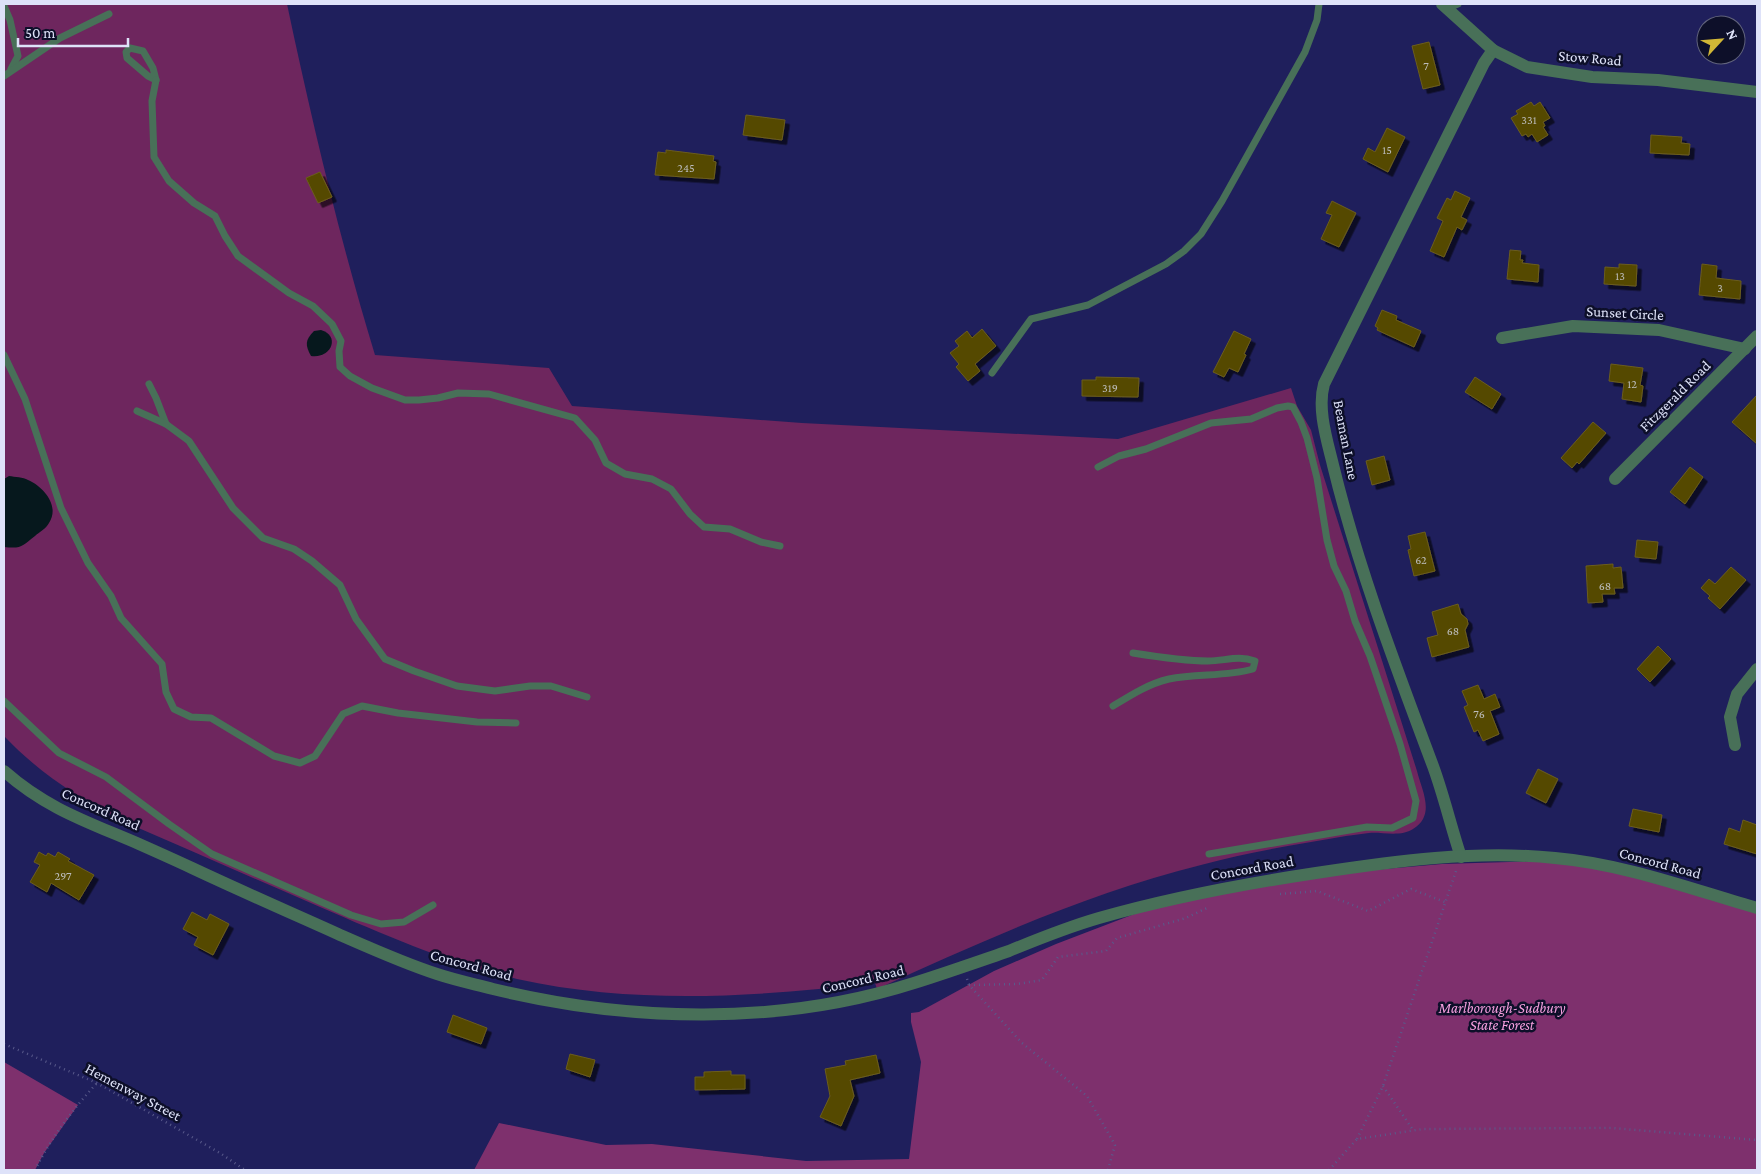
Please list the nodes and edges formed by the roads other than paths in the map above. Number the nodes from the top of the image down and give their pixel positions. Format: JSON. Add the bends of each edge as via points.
{"nodes":[{"id":1,"x":1319,"y":4,"type":"edge"},
{"id":2,"x":1449,"y":5,"type":"edge"},
{"id":3,"x":4,"y":6,"type":"edge"},
{"id":4,"x":108,"y":14,"type":"dead end"},
{"id":5,"x":1493,"y":50,"type":"junction"},
{"id":6,"x":6,"y":74,"type":"edge"},
{"id":7,"x":4,"y":80,"type":"edge"},
{"id":8,"x":156,"y":80,"type":"junction"},
{"id":9,"x":1757,"y":92,"type":"edge"},
{"id":10,"x":1757,"y":336,"type":"edge"},
{"id":11,"x":1502,"y":338,"type":"dead end"},
{"id":12,"x":1745,"y":349,"type":"junction"},
{"id":13,"x":4,"y":355,"type":"edge"},
{"id":14,"x":992,"y":373,"type":"dead end"},
{"id":15,"x":149,"y":384,"type":"dead end"},
{"id":16,"x":137,"y":412,"type":"dead end"},
{"id":17,"x":166,"y":424,"type":"junction"},
{"id":18,"x":1098,"y":467,"type":"dead end"},
{"id":19,"x":1615,"y":478,"type":"dead end"},
{"id":20,"x":780,"y":546,"type":"dead end"},
{"id":21,"x":1133,"y":653,"type":"dead end"},
{"id":22,"x":1757,"y":669,"type":"edge"},
{"id":23,"x":587,"y":697,"type":"dead end"},
{"id":24,"x":4,"y":700,"type":"edge"},
{"id":25,"x":1112,"y":706,"type":"dead end"},
{"id":26,"x":516,"y":723,"type":"dead end"},
{"id":27,"x":1735,"y":745,"type":"dead end"},
{"id":28,"x":4,"y":771,"type":"edge"},
{"id":29,"x":1209,"y":854,"type":"dead end"},
{"id":30,"x":1460,"y":857,"type":"junction"},
{"id":31,"x":433,"y":905,"type":"dead end"},
{"id":32,"x":1757,"y":908,"type":"edge"}],
"edges":[{"from":1,"to":14,"type":"lane","via":[[1317,20],[1304,52],[1201,234],[1166,264],[1088,305],[1031,319]]},
{"from":2,"to":5,"type":"street","name":"Stow Road"},
{"from":3,"to":6,"type":"lane","via":[[18,56]]},
{"from":4,"to":6,"type":"lane","via":[[60,38]]},
{"from":5,"to":9,"type":"street","name":"Stow Road","via":[[1527,66],[1559,73]]},
{"from":5,"to":30,"type":"street","name":"Beaman Lane","via":[[1321,395],[1326,435],[1343,507],[1383,632],[1434,769]]},
{"from":6,"to":7,"type":"lane"},
{"from":8,"to":8,"type":"lane","via":[[143,51],[130,48],[126,52],[127,58]]},
{"from":8,"to":20,"type":"lane","via":[[152,101],[154,156],[169,181],[215,216],[238,256],[313,306],[332,324],[341,341],[340,367],[350,376],[405,400],[458,393],[489,394],[575,418],[595,440],[606,463],[625,474],[652,479],[671,489],[704,527],[730,529]]},
{"from":10,"to":12,"type":"street","name":"Fitzgerald Road"},
{"from":11,"to":12,"type":"street","name":"Sunset Circle","via":[[1574,326],[1659,330]]},
{"from":12,"to":19,"type":"street","name":"Fitzgerald Road"},
{"from":13,"to":26,"type":"lane","via":[[25,399],[61,508],[88,563],[111,596],[121,618],[162,664],[166,692],[174,709],[191,717],[211,718],[274,756],[300,763],[315,756],[343,714],[362,706],[477,722]]},
{"from":15,"to":17,"type":"lane"},
{"from":16,"to":17,"type":"lane"},
{"from":17,"to":23,"type":"lane","via":[[189,441],[233,508],[263,538],[294,549],[340,585],[356,619],[386,659],[457,686],[495,691],[551,686]]},
{"from":18,"to":29,"type":"lane","via":[[1119,456],[1146,449],[1210,423],[1251,419],[1277,408],[1293,407],[1307,438],[1334,566],[1346,591],[1400,744],[1416,801],[1414,818],[1392,828],[1367,827]]},
{"from":21,"to":25,"type":"lane","via":[[1209,661],[1244,657],[1255,660],[1253,669],[1236,674],[1169,679],[1143,688]]},
{"from":22,"to":27,"type":"street","via":[[1737,694],[1730,716]]},
{"from":24,"to":31,"type":"lane","via":[[59,753],[106,777],[212,854],[381,924],[404,922]]},
{"from":28,"to":30,"type":"street","name":"Concord Road","via":[[34,794],[77,819],[439,975],[534,998],[637,1013],[753,1012],[818,1006],[883,993],[1076,925],[1164,902],[1228,888],[1390,862]]},
{"from":30,"to":32,"type":"street","name":"Concord Road","via":[[1521,856],[1587,862],[1651,876]]}]}
